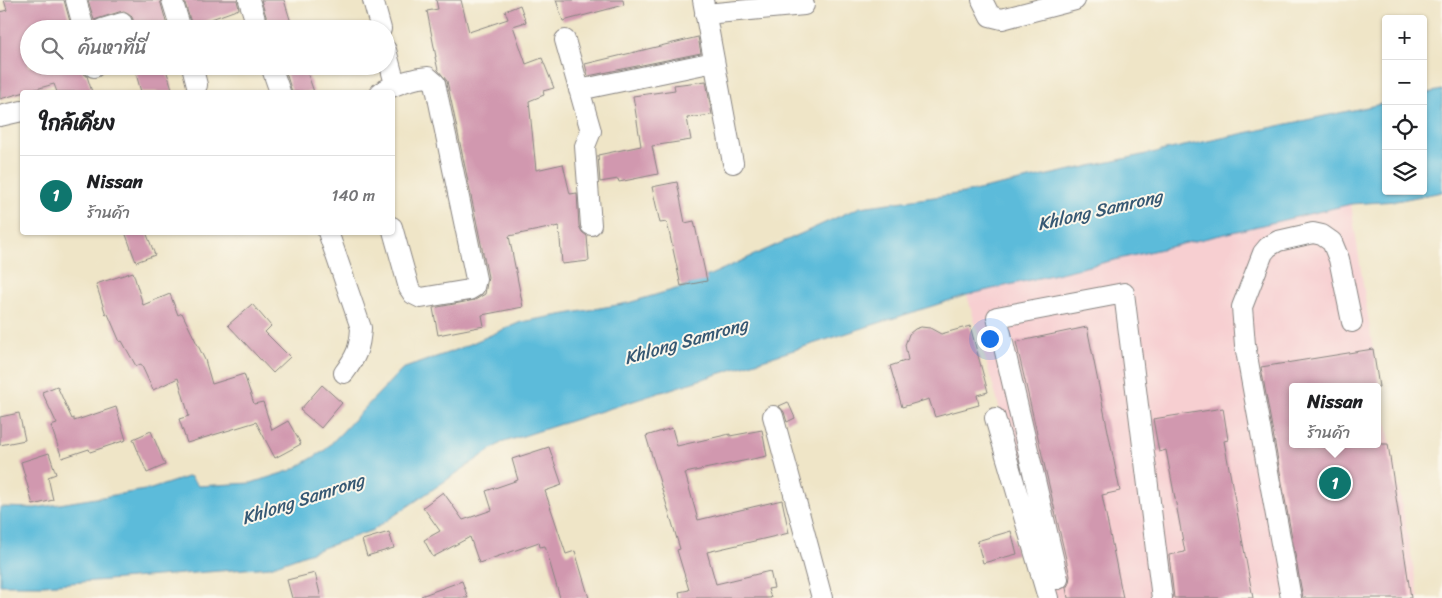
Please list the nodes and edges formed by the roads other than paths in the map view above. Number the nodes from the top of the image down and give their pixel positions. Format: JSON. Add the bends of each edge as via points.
{"nodes":[{"id":1,"x":76,"y":0,"type":"edge"},
{"id":2,"x":172,"y":0,"type":"edge"},
{"id":3,"x":249,"y":0,"type":"edge"},
{"id":4,"x":373,"y":0,"type":"edge"},
{"id":5,"x":982,"y":0,"type":"edge"},
{"id":6,"x":1075,"y":0,"type":"edge"},
{"id":7,"x":804,"y":5,"type":"dead end"},
{"id":8,"x":704,"y":7,"type":"edge"},
{"id":9,"x":82,"y":20,"type":"edge"},
{"id":10,"x":178,"y":20,"type":"edge"},
{"id":11,"x":255,"y":20,"type":"edge"},
{"id":12,"x":378,"y":20,"type":"edge"},
{"id":13,"x":565,"y":40,"type":"dead end"},
{"id":14,"x":714,"y":62,"type":"junction"},
{"id":15,"x":274,"y":75,"type":"edge"},
{"id":16,"x":387,"y":75,"type":"edge"},
{"id":17,"x":388,"y":88,"type":"edge"},
{"id":18,"x":279,"y":90,"type":"edge"},
{"id":19,"x":579,"y":90,"type":"junction"},
{"id":20,"x":20,"y":111,"type":"edge"},
{"id":21,"x":0,"y":116,"type":"edge"},
{"id":22,"x":733,"y":163,"type":"dead end"},
{"id":23,"x":591,"y":225,"type":"dead end"},
{"id":24,"x":329,"y":235,"type":"edge"},
{"id":25,"x":394,"y":235,"type":"edge"},
{"id":26,"x":1352,"y":322,"type":"dead end"},
{"id":27,"x":344,"y":373,"type":"dead end"},
{"id":28,"x":773,"y":416,"type":"dead end"},
{"id":29,"x":995,"y":418,"type":"dead end"},
{"id":30,"x":1058,"y":579,"type":"dead end"},
{"id":31,"x":822,"y":598,"type":"edge"},
{"id":32,"x":1048,"y":598,"type":"edge"},
{"id":33,"x":1162,"y":598,"type":"edge"},
{"id":34,"x":1291,"y":598,"type":"edge"}],
"edges":[{"from":1,"to":9,"type":"street"},
{"from":2,"to":10,"type":"street"},
{"from":3,"to":11,"type":"street"},
{"from":4,"to":12,"type":"street"},
{"from":5,"to":6,"type":"street","via":[[990,16],[1002,19]]},
{"from":7,"to":8,"type":"street"},
{"from":8,"to":14,"type":"street"},
{"from":13,"to":19,"type":"street"},
{"from":14,"to":19,"type":"street"},
{"from":14,"to":22,"type":"street"},
{"from":15,"to":18,"type":"street"},
{"from":16,"to":17,"type":"street"},
{"from":17,"to":25,"type":"street","via":[[428,77],[435,83],[476,280],[474,286],[469,290],[421,298],[414,294],[409,288]]},
{"from":19,"to":23,"type":"street","via":[[591,131],[585,146]]},
{"from":20,"to":21,"type":"street"},
{"from":24,"to":27,"type":"street","via":[[361,328],[355,359]]},
{"from":26,"to":34,"type":"street","via":[[1339,259],[1332,242],[1313,233],[1278,241],[1263,253],[1242,307],[1245,345]]},
{"from":28,"to":31,"type":"street"},
{"from":29,"to":32,"type":"street"},
{"from":30,"to":33,"type":"street","via":[[997,317],[1124,293]]}]}
